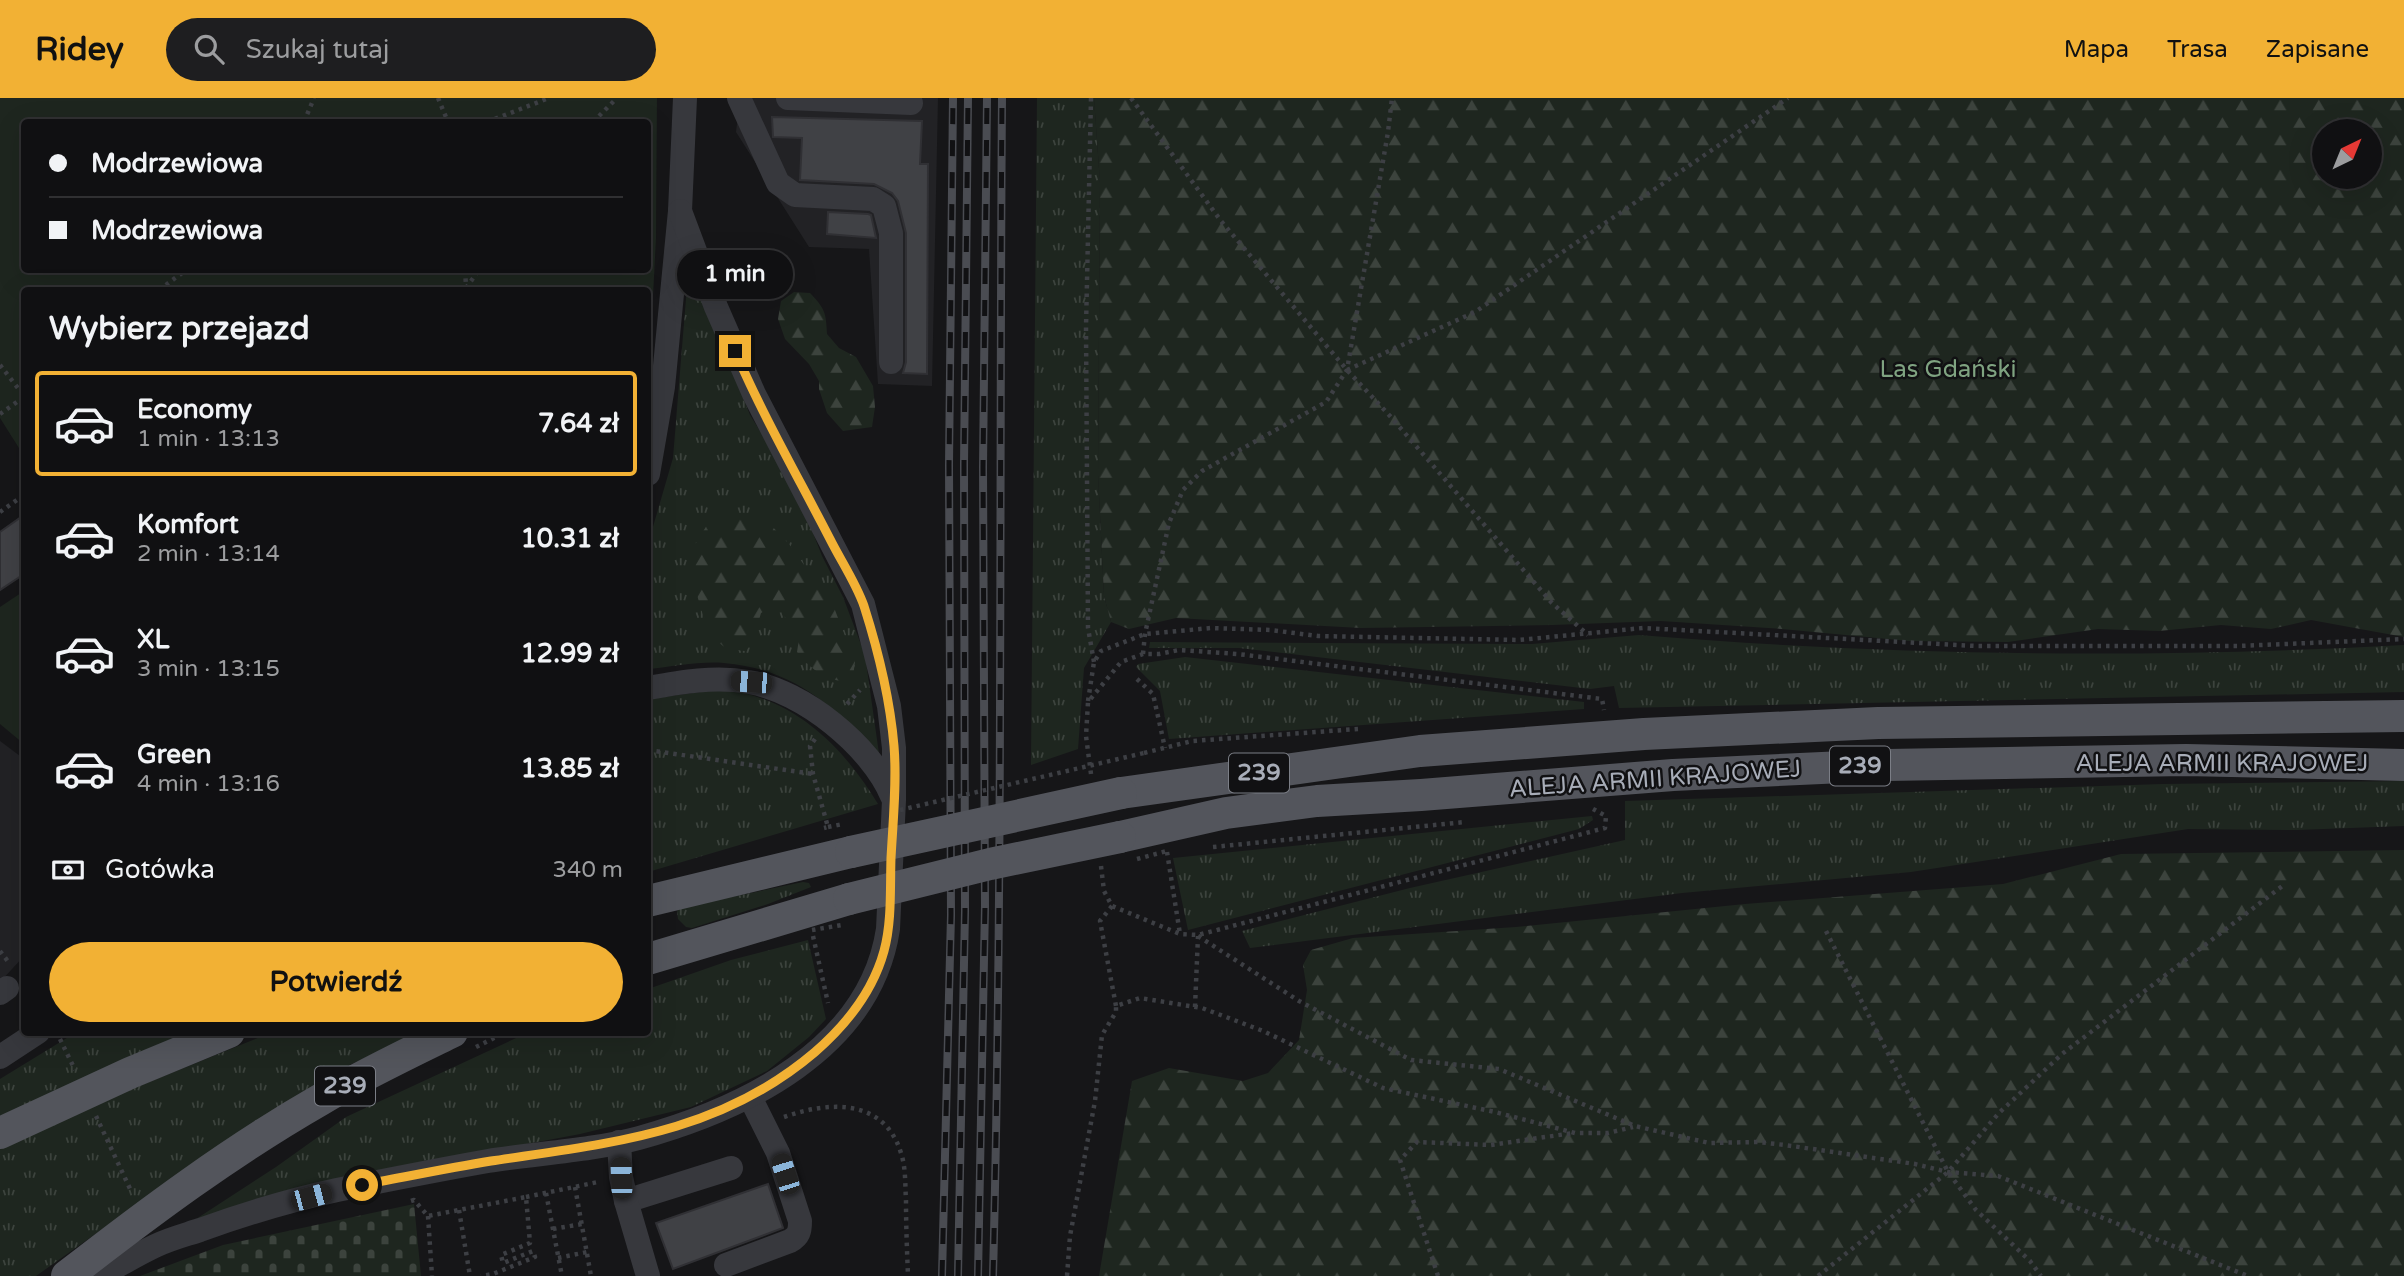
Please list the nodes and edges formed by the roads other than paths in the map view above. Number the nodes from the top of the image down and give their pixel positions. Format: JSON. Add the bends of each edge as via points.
{"nodes":[{"id":1,"x":685,"y":98,"type":"edge"},
{"id":2,"x":739,"y":98,"type":"edge"},
{"id":3,"x":788,"y":98,"type":"edge"},
{"id":4,"x":911,"y":103,"type":"dead end"},
{"id":5,"x":680,"y":211,"type":"junction"},
{"id":6,"x":891,"y":362,"type":"dead end"},
{"id":7,"x":651,"y":457,"type":"edge"},
{"id":8,"x":651,"y":687,"type":"edge"},
{"id":9,"x":2404,"y":716,"type":"edge"},
{"id":10,"x":2404,"y":765,"type":"edge"},
{"id":11,"x":894,"y":806,"type":"junction"},
{"id":12,"x":651,"y":900,"type":"edge"},
{"id":13,"x":651,"y":958,"type":"edge"},
{"id":14,"x":44,"y":1036,"type":"edge"},
{"id":15,"x":218,"y":1036,"type":"edge"},
{"id":16,"x":444,"y":1036,"type":"edge"},
{"id":17,"x":0,"y":1057,"type":"edge"},
{"id":18,"x":750,"y":1097,"type":"junction"},
{"id":19,"x":0,"y":1133,"type":"edge"},
{"id":20,"x":619,"y":1142,"type":"junction"},
{"id":21,"x":731,"y":1168,"type":"dead end"},
{"id":22,"x":626,"y":1201,"type":"junction"},
{"id":23,"x":726,"y":1265,"type":"dead end"},
{"id":24,"x":67,"y":1276,"type":"edge"},
{"id":25,"x":99,"y":1276,"type":"edge"},
{"id":26,"x":648,"y":1276,"type":"edge"}],
"edges":[{"from":1,"to":5,"type":"street"},
{"from":2,"to":6,"type":"street","via":[[778,183],[795,195],[873,199],[884,206],[891,233]]},
{"from":3,"to":4,"type":"street"},
{"from":5,"to":7,"type":"street","via":[[663,387]]},
{"from":5,"to":11,"type":"street","via":[[754,394],[863,604],[889,706]]},
{"from":8,"to":11,"type":"street","via":[[719,680],[751,682],[780,693],[831,722],[866,755],[886,781]]},
{"from":9,"to":12,"type":"main road","name":"ALEJA ARMII KRAJOWEJ","number":"239","bridge":true,"via":[[1892,723],[1644,734],[1420,751],[853,836]]},
{"from":10,"to":13,"type":"main road","name":"ALEJA ARMII KRAJOWEJ","number":"239","bridge":true,"via":[[2186,760],[1887,765],[1673,775],[1317,801],[1226,813],[990,864],[849,899]]},
{"from":11,"to":18,"type":"street","via":[[888,929],[874,978],[830,1039],[789,1074]]},
{"from":14,"to":17,"type":"street"},
{"from":15,"to":19,"type":"main road","via":[[82,1085]]},
{"from":16,"to":24,"type":"main road","number":"239","via":[[319,1101],[243,1148]]},
{"from":18,"to":20,"type":"street","via":[[708,1116]]},
{"from":18,"to":23,"type":"street","via":[[778,1153],[800,1231],[790,1241]]},
{"from":20,"to":22,"type":"street"},
{"from":20,"to":25,"type":"street","via":[[335,1191],[156,1245]]},
{"from":21,"to":22,"type":"street"},
{"from":22,"to":26,"type":"street"}]}
